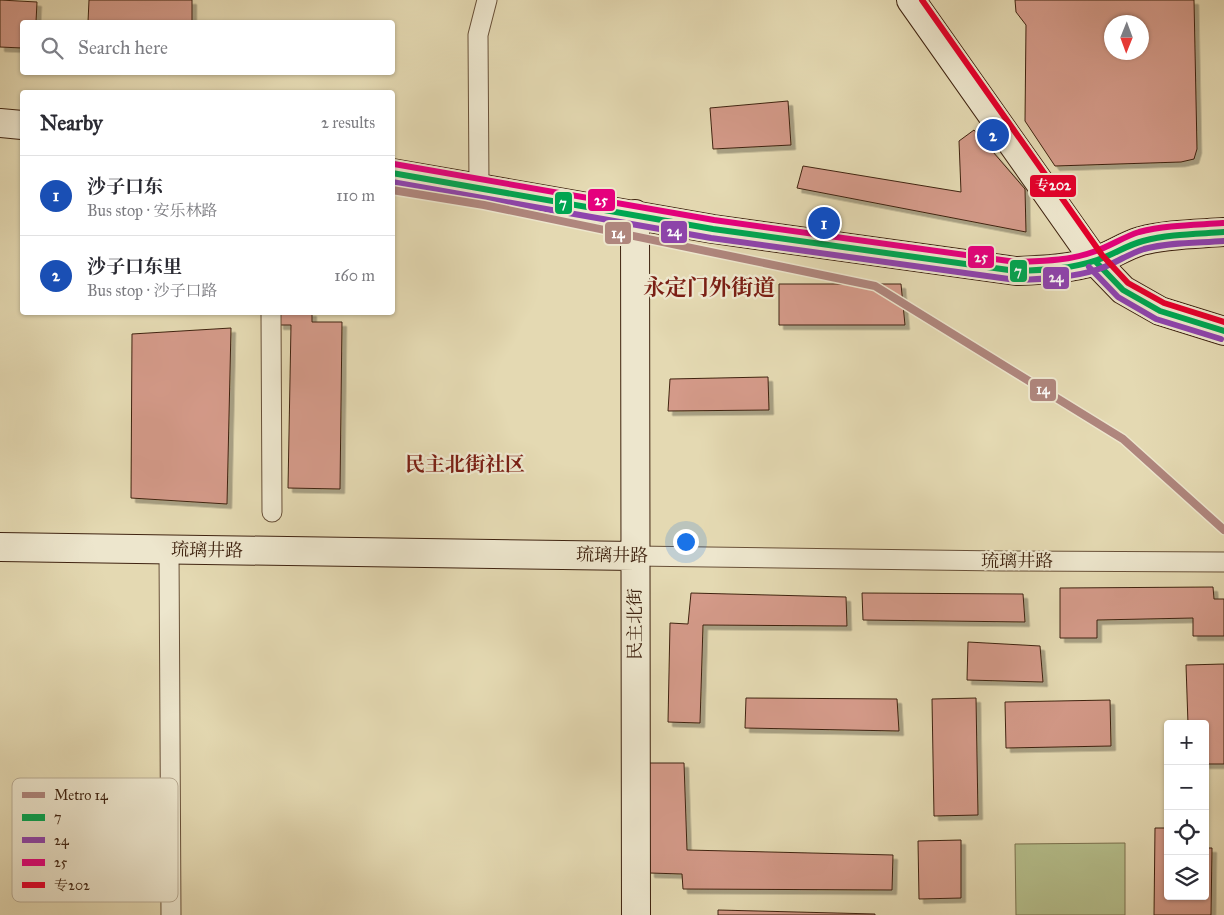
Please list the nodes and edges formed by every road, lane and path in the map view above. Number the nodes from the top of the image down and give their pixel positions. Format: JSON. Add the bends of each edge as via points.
{"nodes":[{"id":1,"x":487,"y":0,"type":"edge"},
{"id":2,"x":911,"y":0,"type":"edge"},
{"id":3,"x":0,"y":122,"type":"edge"},
{"id":4,"x":20,"y":125,"type":"edge"},
{"id":5,"x":395,"y":173,"type":"edge"},
{"id":6,"x":480,"y":187,"type":"junction"},
{"id":7,"x":635,"y":214,"type":"junction"},
{"id":8,"x":1224,"y":232,"type":"edge"},
{"id":9,"x":1095,"y":261,"type":"junction"},
{"id":10,"x":271,"y":315,"type":"edge"},
{"id":11,"x":1224,"y":331,"type":"edge"},
{"id":12,"x":272,"y":512,"type":"dead end"},
{"id":13,"x":0,"y":547,"type":"edge"},
{"id":14,"x":169,"y":550,"type":"junction"},
{"id":15,"x":635,"y":556,"type":"junction"},
{"id":16,"x":1224,"y":562,"type":"edge"},
{"id":17,"x":170,"y":778,"type":"edge"},
{"id":18,"x":171,"y":902,"type":"edge"},
{"id":19,"x":171,"y":915,"type":"edge"},
{"id":20,"x":636,"y":915,"type":"edge"}],
"edges":[{"from":1,"to":6,"type":"street","via":[[478,35]]},
{"from":2,"to":9,"type":"street"},
{"from":3,"to":4,"type":"street"},
{"from":5,"to":6,"type":"street"},
{"from":6,"to":7,"type":"street"},
{"from":7,"to":9,"type":"street","via":[[809,243],[1016,271],[1052,269]]},
{"from":7,"to":15,"type":"street","name":"民主北街"},
{"from":8,"to":9,"type":"street","via":[[1142,241]]},
{"from":9,"to":11,"type":"street","via":[[1123,290],[1160,311]]},
{"from":10,"to":12,"type":"street"},
{"from":13,"to":14,"type":"street","name":"琉璃井路"},
{"from":14,"to":15,"type":"street","name":"琉璃井路"},
{"from":14,"to":17,"type":"street"},
{"from":15,"to":16,"type":"street","name":"琉璃井路"},
{"from":15,"to":20,"type":"street","name":"民主北街"},
{"from":18,"to":19,"type":"street"}]}
